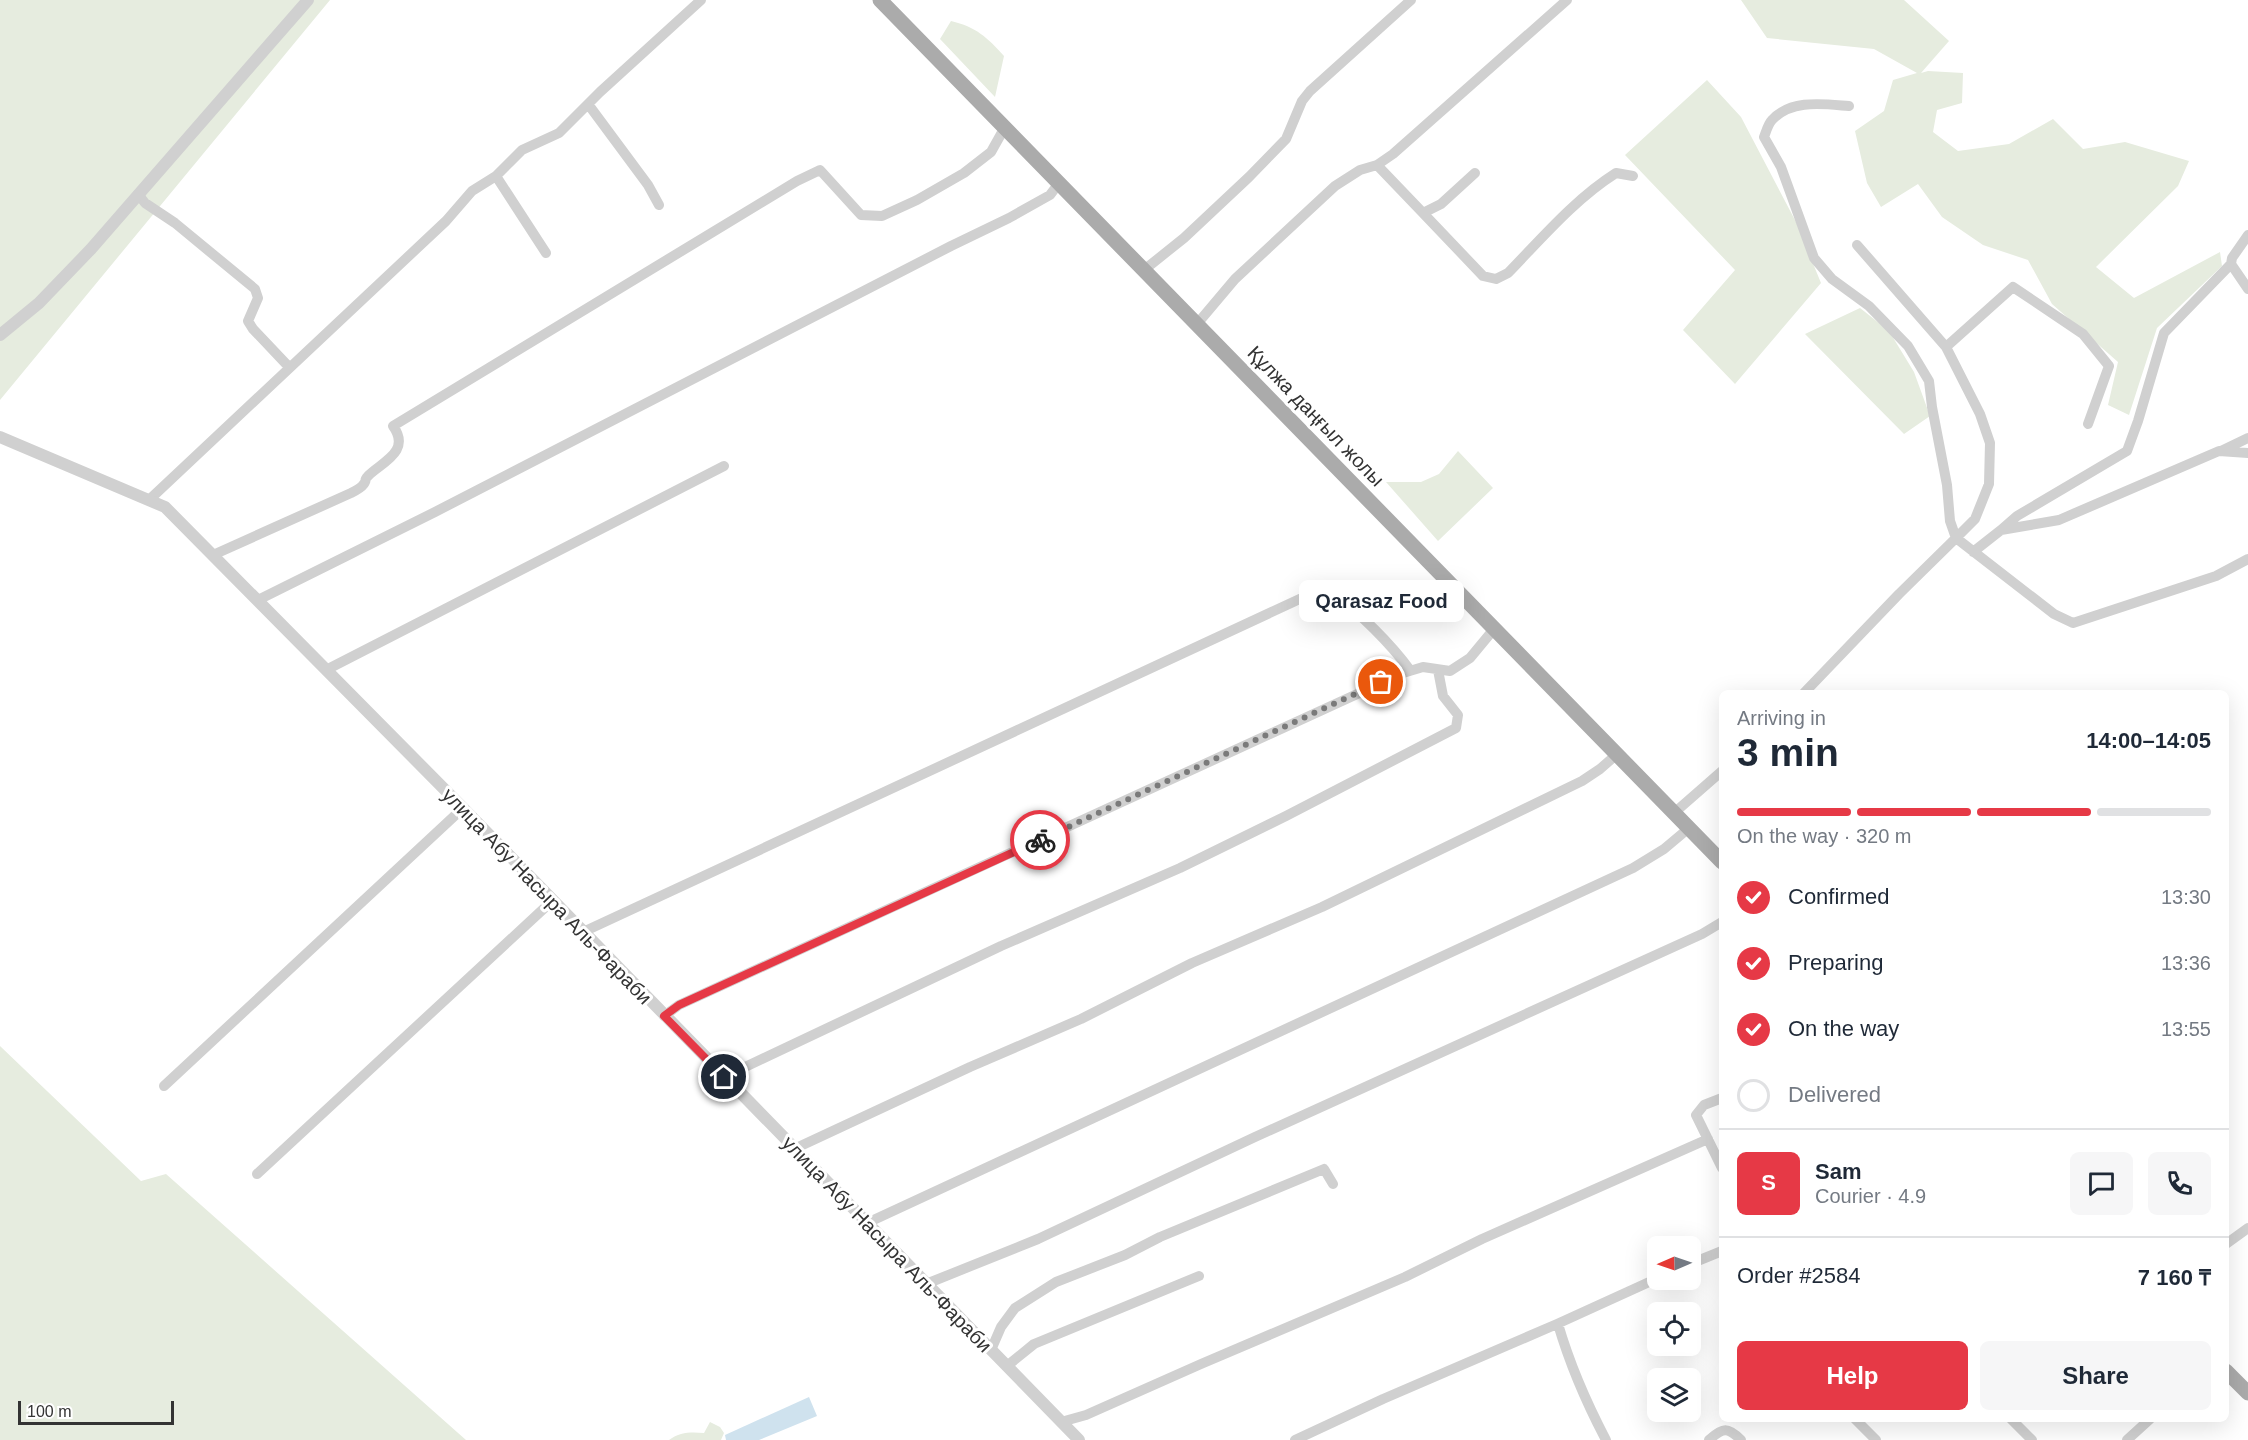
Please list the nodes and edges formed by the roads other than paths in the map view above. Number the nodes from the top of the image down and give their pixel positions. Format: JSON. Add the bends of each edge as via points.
{"nodes":[{"id":1,"x":308,"y":0,"type":"edge"},
{"id":2,"x":701,"y":0,"type":"edge"},
{"id":3,"x":880,"y":0,"type":"edge"},
{"id":4,"x":1411,"y":0,"type":"edge"},
{"id":5,"x":1567,"y":0,"type":"edge"},
{"id":6,"x":588,"y":104,"type":"junction"},
{"id":7,"x":1848,"y":106,"type":"dead end"},
{"id":8,"x":1005,"y":127,"type":"junction"},
{"id":9,"x":1377,"y":165,"type":"junction"},
{"id":10,"x":1475,"y":173,"type":"dead end"},
{"id":11,"x":496,"y":176,"type":"junction"},
{"id":12,"x":1633,"y":176,"type":"dead end"},
{"id":13,"x":1059,"y":183,"type":"junction"},
{"id":14,"x":138,"y":194,"type":"junction"},
{"id":15,"x":658,"y":205,"type":"dead end"},
{"id":16,"x":1423,"y":213,"type":"junction"},
{"id":17,"x":2248,"y":235,"type":"edge"},
{"id":18,"x":1857,"y":245,"type":"dead end"},
{"id":19,"x":546,"y":253,"type":"dead end"},
{"id":20,"x":2231,"y":264,"type":"junction"},
{"id":21,"x":1144,"y":270,"type":"junction"},
{"id":22,"x":2248,"y":289,"type":"edge"},
{"id":23,"x":1197,"y":324,"type":"junction"},
{"id":24,"x":0,"y":335,"type":"edge"},
{"id":25,"x":1946,"y":347,"type":"junction"},
{"id":26,"x":289,"y":367,"type":"junction"},
{"id":27,"x":2088,"y":424,"type":"dead end"},
{"id":28,"x":0,"y":437,"type":"edge"},
{"id":29,"x":2248,"y":438,"type":"edge"},
{"id":30,"x":2219,"y":452,"type":"junction"},
{"id":31,"x":2248,"y":453,"type":"edge"},
{"id":32,"x":724,"y":466,"type":"dead end"},
{"id":33,"x":149,"y":500,"type":"junction"},
{"id":34,"x":2001,"y":530,"type":"junction"},
{"id":35,"x":1956,"y":538,"type":"junction"},
{"id":36,"x":1974,"y":552,"type":"junction"},
{"id":37,"x":213,"y":555,"type":"junction"},
{"id":38,"x":2248,"y":559,"type":"edge"},
{"id":39,"x":258,"y":600,"type":"junction"},
{"id":40,"x":1494,"y":629,"type":"junction"},
{"id":41,"x":326,"y":670,"type":"junction"},
{"id":42,"x":1410,"y":670,"type":"junction"},
{"id":43,"x":1438,"y":670,"type":"junction"},
{"id":44,"x":1807,"y":690,"type":"edge"},
{"id":45,"x":1616,"y":755,"type":"junction"},
{"id":46,"x":1719,"y":774,"type":"edge"},
{"id":47,"x":463,"y":808,"type":"junction"},
{"id":48,"x":1674,"y":813,"type":"junction"},
{"id":49,"x":1689,"y":828,"type":"junction"},
{"id":50,"x":1719,"y":859,"type":"edge"},
{"id":51,"x":552,"y":901,"type":"junction"},
{"id":52,"x":1719,"y":924,"type":"edge"},
{"id":53,"x":583,"y":932,"type":"junction"},
{"id":54,"x":664,"y":1016,"type":"junction"},
{"id":55,"x":724,"y":1077,"type":"junction"},
{"id":56,"x":164,"y":1086,"type":"dead end"},
{"id":57,"x":1719,"y":1099,"type":"edge"},
{"id":58,"x":1708,"y":1139,"type":"junction"},
{"id":59,"x":794,"y":1149,"type":"junction"},
{"id":60,"x":1719,"y":1162,"type":"edge"},
{"id":61,"x":257,"y":1174,"type":"dead end"},
{"id":62,"x":1333,"y":1184,"type":"dead end"},
{"id":63,"x":867,"y":1223,"type":"junction"},
{"id":64,"x":2248,"y":1228,"type":"edge"},
{"id":65,"x":2229,"y":1242,"type":"edge"},
{"id":66,"x":1719,"y":1252,"type":"edge"},
{"id":67,"x":1701,"y":1260,"type":"edge"},
{"id":68,"x":1199,"y":1276,"type":"dead end"},
{"id":69,"x":1647,"y":1283,"type":"edge"},
{"id":70,"x":926,"y":1284,"type":"junction"},
{"id":71,"x":1558,"y":1324,"type":"junction"},
{"id":72,"x":991,"y":1350,"type":"junction"},
{"id":73,"x":1007,"y":1366,"type":"junction"},
{"id":74,"x":2229,"y":1374,"type":"edge"},
{"id":75,"x":2248,"y":1393,"type":"edge"},
{"id":76,"x":1061,"y":1422,"type":"junction"},
{"id":77,"x":1858,"y":1422,"type":"edge"},
{"id":78,"x":2014,"y":1422,"type":"edge"},
{"id":79,"x":2147,"y":1422,"type":"edge"},
{"id":80,"x":1079,"y":1440,"type":"edge"},
{"id":81,"x":1295,"y":1440,"type":"edge"},
{"id":82,"x":1606,"y":1440,"type":"edge"},
{"id":83,"x":1709,"y":1440,"type":"edge"},
{"id":84,"x":1741,"y":1440,"type":"edge"},
{"id":85,"x":1876,"y":1440,"type":"edge"},
{"id":86,"x":2032,"y":1440,"type":"edge"},
{"id":87,"x":2127,"y":1440,"type":"edge"}],
"edges":[{"from":1,"to":14,"type":"street"},
{"from":2,"to":6,"type":"street"},
{"from":3,"to":8,"type":"main road","name":"Құлжа даңғыл жолы"},
{"from":4,"to":21,"type":"street","via":[[1310,91],[1286,139],[1249,177]]},
{"from":5,"to":9,"type":"street"},
{"from":6,"to":11,"type":"street","via":[[559,133],[522,150]]},
{"from":6,"to":15,"type":"street"},
{"from":7,"to":35,"type":"street","via":[[1793,106],[1771,120],[1764,137],[1781,167],[1814,258],[1832,279],[1869,306],[1908,346],[1929,381],[1950,521]]},
{"from":8,"to":13,"type":"main road","name":"Құлжа даңғыл жолы"},
{"from":8,"to":37,"type":"street","via":[[991,152],[964,173],[882,216],[861,215],[820,170],[797,181],[393,426],[398,443],[393,457],[351,493]]},
{"from":9,"to":16,"type":"street"},
{"from":9,"to":23,"type":"street","via":[[1360,170],[1335,186],[1235,279]]},
{"from":10,"to":16,"type":"street","via":[[1441,204]]},
{"from":11,"to":19,"type":"street"},
{"from":11,"to":26,"type":"street","via":[[472,191],[446,221]]},
{"from":12,"to":16,"type":"street","via":[[1616,172],[1600,183],[1508,273],[1496,279],[1483,276]]},
{"from":13,"to":21,"type":"main road","name":"Құлжа даңғыл жолы"},
{"from":13,"to":39,"type":"street","via":[[1050,195],[1009,218]]},
{"from":14,"to":24,"type":"street","via":[[39,303]]},
{"from":14,"to":26,"type":"street","via":[[255,289],[258,297],[248,321]]},
{"from":17,"to":20,"type":"street"},
{"from":18,"to":25,"type":"street"},
{"from":20,"to":22,"type":"street"},
{"from":20,"to":34,"type":"street","via":[[2164,333],[2127,451],[2017,516]]},
{"from":21,"to":23,"type":"main road","name":"Құлжа даңғыл жолы"},
{"from":23,"to":40,"type":"main road","name":"Құлжа даңғыл жолы"},
{"from":25,"to":27,"type":"street","via":[[2013,287],[2083,334],[2109,366]]},
{"from":25,"to":35,"type":"street","via":[[1990,442],[1989,484],[1975,519]]},
{"from":26,"to":33,"type":"street"},
{"from":28,"to":33,"type":"street","name":"улица Абу Насыра Аль-Фараби"},
{"from":29,"to":30,"type":"street"},
{"from":30,"to":31,"type":"street"},
{"from":30,"to":34,"type":"street","via":[[2060,520]]},
{"from":32,"to":41,"type":"street"},
{"from":33,"to":37,"type":"street","name":"улица Абу Насыра Аль-Фараби","via":[[165,507]]},
{"from":34,"to":36,"type":"street"},
{"from":35,"to":36,"type":"street"},
{"from":35,"to":44,"type":"street"},
{"from":36,"to":38,"type":"street","via":[[2054,614],[2073,623],[2216,576]]},
{"from":37,"to":39,"type":"street","name":"улица Абу Насыра Аль-Фараби"},
{"from":39,"to":41,"type":"street","name":"улица Абу Насыра Аль-Фараби"},
{"from":40,"to":43,"type":"street","via":[[1461,666],[1450,671]]},
{"from":40,"to":45,"type":"main road","name":"Құлжа даңғыл жолы"},
{"from":41,"to":47,"type":"street","name":"улица Абу Насыра Аль-Фараби"},
{"from":42,"to":43,"type":"street"},
{"from":42,"to":53,"type":"street","via":[[1359,613],[1329,589],[1304,597]]},
{"from":42,"to":54,"type":"street","via":[[679,1005]]},
{"from":43,"to":55,"type":"street","via":[[1443,696],[1458,715],[1456,728],[1180,868],[1001,946]]},
{"from":45,"to":48,"type":"main road","name":"Құлжа даңғыл жолы"},
{"from":45,"to":59,"type":"street","via":[[1582,781],[1332,902]]},
{"from":46,"to":48,"type":"street"},
{"from":47,"to":51,"type":"street","name":"улица Абу Насыра Аль-Фараби"},
{"from":47,"to":56,"type":"street"},
{"from":48,"to":49,"type":"main road","name":"Құлжа даңғыл жолы"},
{"from":49,"to":50,"type":"main road","name":"Құлжа даңғыл жолы"},
{"from":49,"to":63,"type":"street","via":[[1633,868]]},
{"from":51,"to":53,"type":"street","name":"улица Абу Насыра Аль-Фараби"},
{"from":51,"to":61,"type":"street"},
{"from":52,"to":70,"type":"street","via":[[1038,1239]]},
{"from":53,"to":54,"type":"street","name":"улица Абу Насыра Аль-Фараби"},
{"from":54,"to":55,"type":"street","name":"улица Абу Насыра Аль-Фараби"},
{"from":55,"to":59,"type":"street","name":"улица Абу Насыра Аль-Фараби"},
{"from":57,"to":58,"type":"street","via":[[1704,1105],[1696,1115]]},
{"from":58,"to":60,"type":"street"},
{"from":58,"to":76,"type":"street","via":[[1405,1277],[1105,1407]]},
{"from":59,"to":63,"type":"street","name":"улица Абу Насыра Аль-Фараби"},
{"from":62,"to":72,"type":"street","via":[[1324,1169],[1056,1282],[1015,1308]]},
{"from":63,"to":70,"type":"street","name":"улица Абу Насыра Аль-Фараби"},
{"from":64,"to":65,"type":"street"},
{"from":66,"to":67,"type":"street"},
{"from":68,"to":73,"type":"street","via":[[1034,1344]]},
{"from":69,"to":71,"type":"street"},
{"from":70,"to":72,"type":"street","name":"улица Абу Насыра Аль-Фараби"},
{"from":71,"to":81,"type":"street"},
{"from":71,"to":82,"type":"street","via":[[1569,1361]]},
{"from":72,"to":73,"type":"street","name":"улица Абу Насыра Аль-Фараби"},
{"from":73,"to":76,"type":"street","name":"улица Абу Насыра Аль-Фараби"},
{"from":74,"to":75,"type":"main road"},
{"from":76,"to":80,"type":"street","name":"улица Абу Насыра Аль-Фараби"},
{"from":77,"to":85,"type":"street"},
{"from":78,"to":86,"type":"street"},
{"from":79,"to":87,"type":"street"},
{"from":83,"to":84,"type":"street","via":[[1727,1430]]}]}
